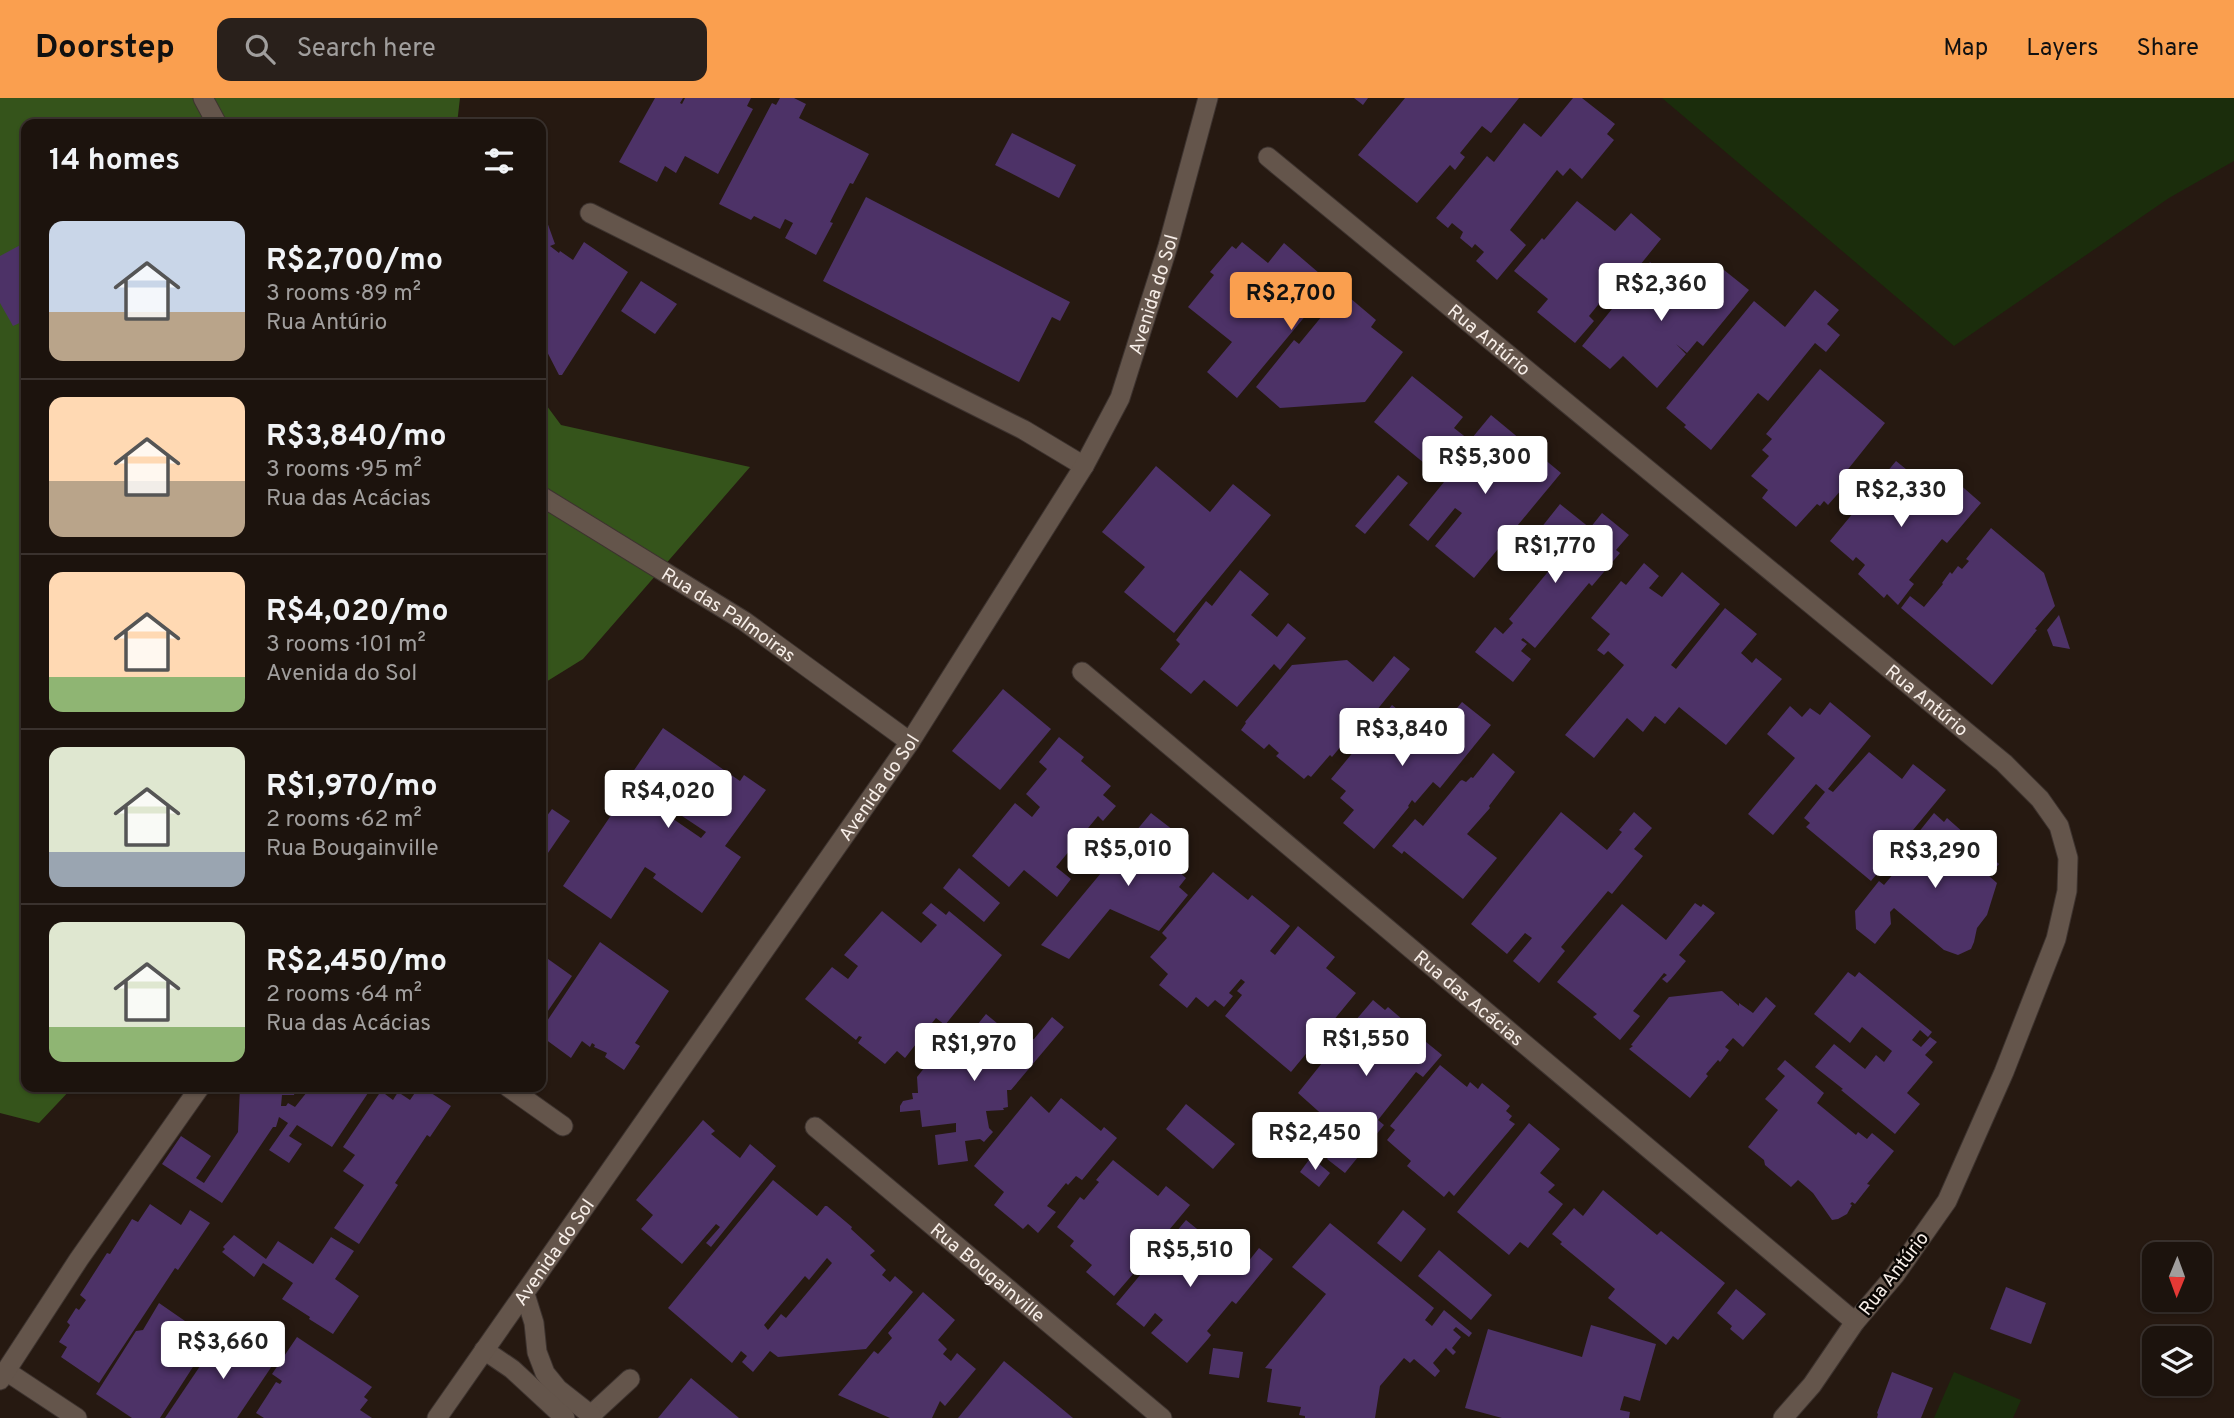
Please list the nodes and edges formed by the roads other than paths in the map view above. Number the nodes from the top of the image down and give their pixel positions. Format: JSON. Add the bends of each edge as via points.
{"nodes":[{"id":1,"x":203,"y":98,"type":"edge"},
{"id":2,"x":1208,"y":98,"type":"edge"},
{"id":3,"x":214,"y":119,"type":"edge"},
{"id":4,"x":1268,"y":157,"type":"dead end"},
{"id":5,"x":590,"y":213,"type":"dead end"},
{"id":6,"x":1084,"y":466,"type":"junction"},
{"id":7,"x":546,"y":499,"type":"edge"},
{"id":8,"x":1082,"y":672,"type":"dead end"},
{"id":9,"x":910,"y":742,"type":"junction"},
{"id":10,"x":196,"y":1092,"type":"edge"},
{"id":11,"x":515,"y":1092,"type":"edge"},
{"id":12,"x":563,"y":1126,"type":"dead end"},
{"id":13,"x":815,"y":1127,"type":"dead end"},
{"id":14,"x":525,"y":1293,"type":"junction"},
{"id":15,"x":1855,"y":1322,"type":"junction"},
{"id":16,"x":484,"y":1350,"type":"junction"},
{"id":17,"x":3,"y":1376,"type":"edge"},
{"id":18,"x":630,"y":1379,"type":"dead end"},
{"id":19,"x":591,"y":1417,"type":"edge"},
{"id":20,"x":77,"y":1418,"type":"edge"},
{"id":21,"x":437,"y":1418,"type":"edge"},
{"id":22,"x":565,"y":1418,"type":"edge"},
{"id":23,"x":1162,"y":1418,"type":"edge"},
{"id":24,"x":1783,"y":1418,"type":"edge"}],
"edges":[{"from":1,"to":3,"type":"street"},
{"from":2,"to":6,"type":"street","name":"Avenida do Sol","via":[[1120,398]]},
{"from":4,"to":15,"type":"street","name":"Rua Antúrio","via":[[2004,763],[2059,826],[2068,858],[2067,891],[2056,939],[2004,1072],[1947,1200],[1895,1275]]},
{"from":5,"to":6,"type":"street","via":[[1012,423]]},
{"from":6,"to":9,"type":"street","name":"Avenida do Sol"},
{"from":7,"to":9,"type":"street","name":"Rua das Palmoiras","via":[[744,621]]},
{"from":8,"to":15,"type":"street","name":"Rua das Acácias"},
{"from":9,"to":14,"type":"street","name":"Avenida do Sol"},
{"from":10,"to":17,"type":"street"},
{"from":11,"to":12,"type":"street"},
{"from":13,"to":23,"type":"street","name":"Rua Bougainville"},
{"from":14,"to":16,"type":"street","name":"Avenida do Sol"},
{"from":14,"to":19,"type":"street","via":[[545,1373]]},
{"from":15,"to":24,"type":"street","name":"Rua Antúrio"},
{"from":16,"to":21,"type":"street","name":"Avenida do Sol"},
{"from":16,"to":22,"type":"street"},
{"from":17,"to":20,"type":"street"},
{"from":18,"to":19,"type":"street"}]}
